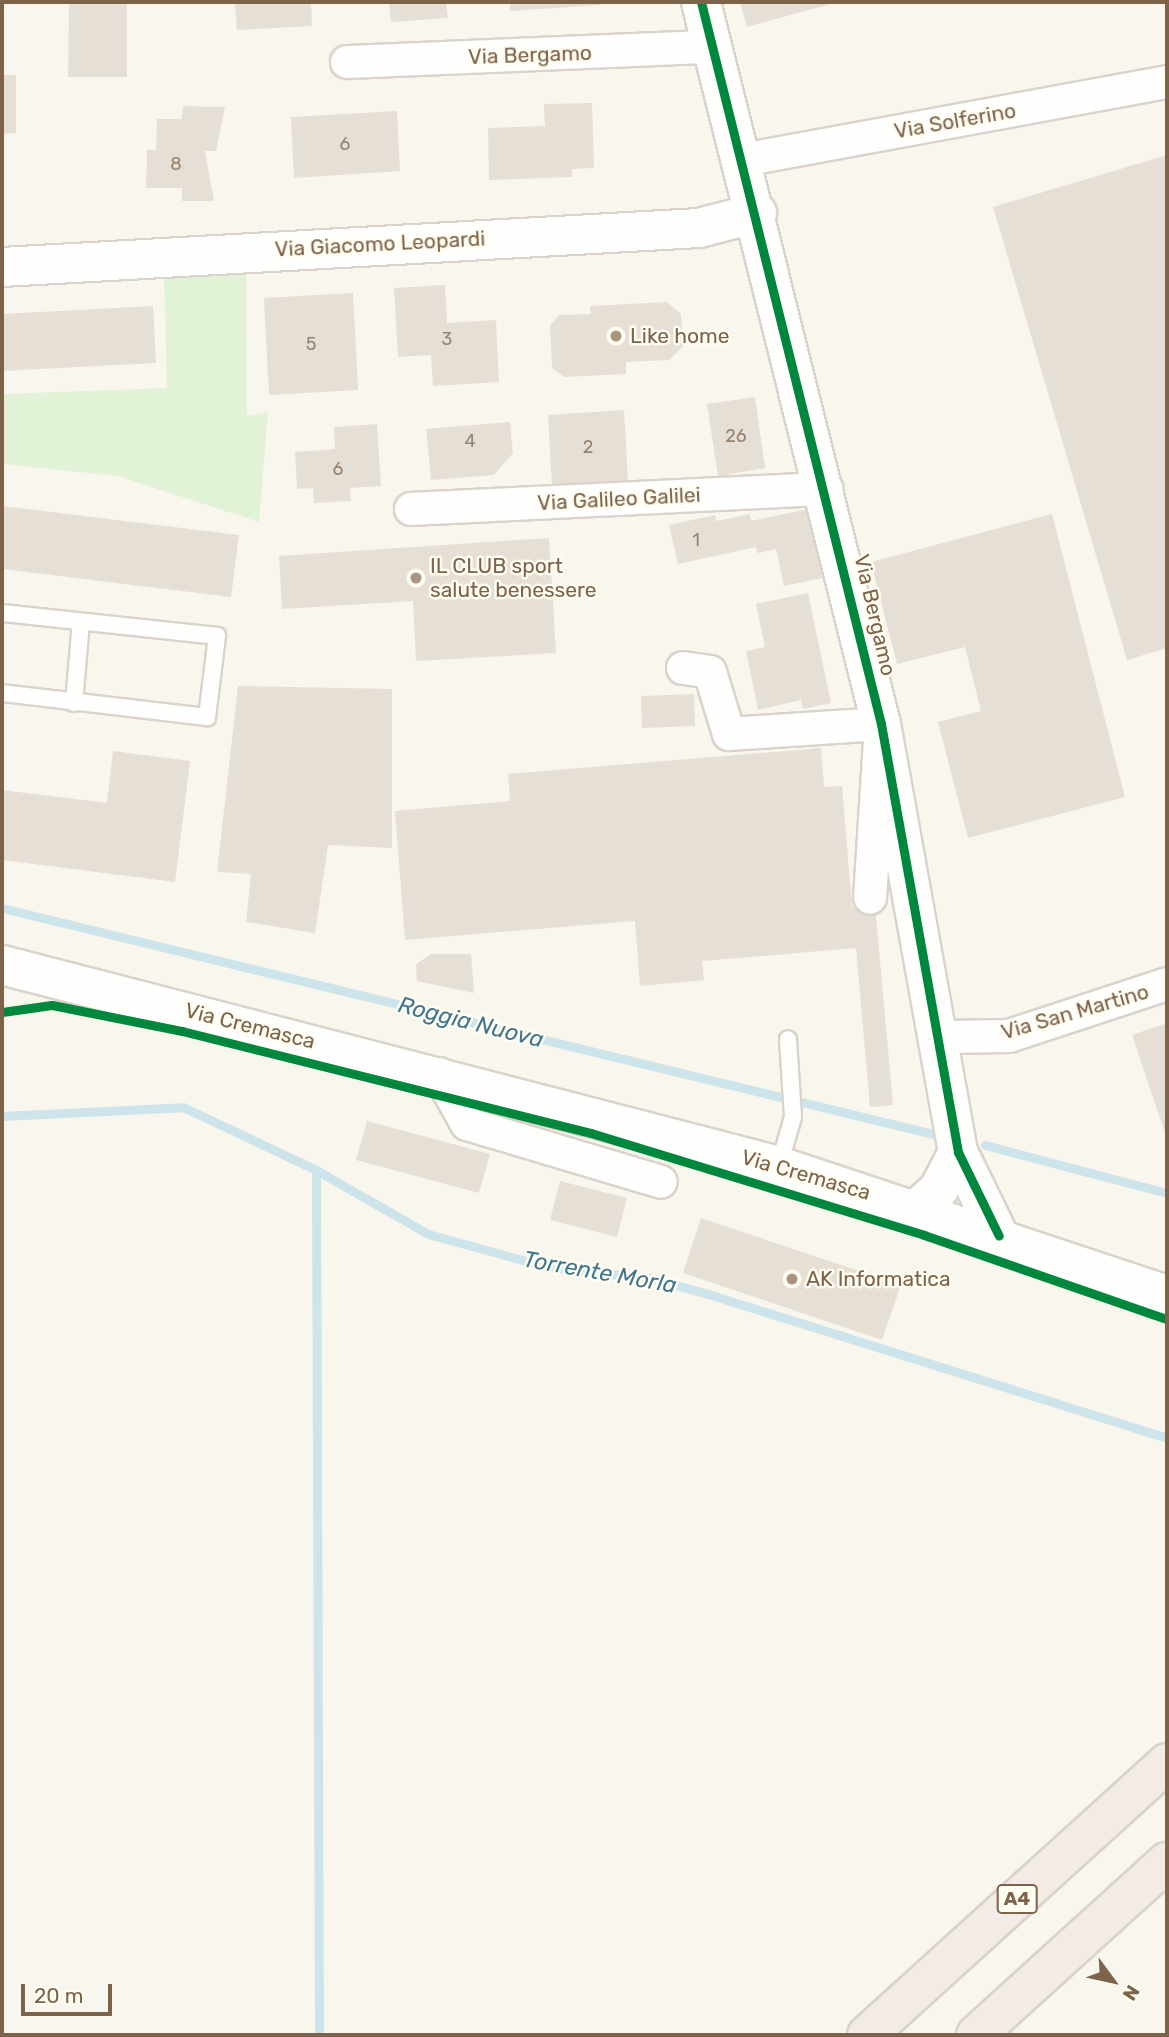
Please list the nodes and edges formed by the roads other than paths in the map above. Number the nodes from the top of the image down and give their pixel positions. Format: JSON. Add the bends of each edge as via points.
{"nodes":[{"id":1,"x":701,"y":2,"type":"edge"},
{"id":2,"x":712,"y":47,"type":"junction"},
{"id":3,"x":347,"y":62,"type":"dead end"},
{"id":4,"x":1167,"y":82,"type":"edge"},
{"id":5,"x":742,"y":160,"type":"junction"},
{"id":6,"x":757,"y":213,"type":"junction"},
{"id":7,"x":2,"y":267,"type":"edge"},
{"id":8,"x":827,"y":489,"type":"junction"},
{"id":9,"x":411,"y":509,"type":"dead end"},
{"id":10,"x":2,"y":613,"type":"edge"},
{"id":11,"x":81,"y":622,"type":"junction"},
{"id":12,"x":682,"y":668,"type":"dead end"},
{"id":13,"x":2,"y":693,"type":"edge"},
{"id":14,"x":74,"y":703,"type":"junction"},
{"id":15,"x":881,"y":724,"type":"junction"},
{"id":16,"x":870,"y":898,"type":"dead end"},
{"id":17,"x":2,"y":965,"type":"edge"},
{"id":18,"x":61,"y":983,"type":"junction"},
{"id":19,"x":1167,"y":984,"type":"edge"},
{"id":20,"x":2,"y":990,"type":"edge"},
{"id":21,"x":941,"y":1037,"type":"junction"},
{"id":22,"x":788,"y":1039,"type":"dead end"},
{"id":23,"x":439,"y":1074,"type":"junction"},
{"id":24,"x":958,"y":1152,"type":"junction"},
{"id":25,"x":779,"y":1166,"type":"junction"},
{"id":26,"x":661,"y":1182,"type":"dead end"},
{"id":27,"x":918,"y":1208,"type":"junction"},
{"id":28,"x":999,"y":1236,"type":"junction"},
{"id":29,"x":1167,"y":1294,"type":"edge"},
{"id":30,"x":1167,"y":1763,"type":"edge"},
{"id":31,"x":1167,"y":1862,"type":"edge"},
{"id":32,"x":867,"y":2035,"type":"edge"},
{"id":33,"x":976,"y":2035,"type":"edge"}],
"edges":[{"from":1,"to":2,"type":"street","name":"Via Bergamo"},
{"from":2,"to":3,"type":"street","name":"Via Bergamo"},
{"from":2,"to":5,"type":"street","name":"Via Bergamo"},
{"from":4,"to":5,"type":"street","name":"Via Solferino"},
{"from":5,"to":6,"type":"street","name":"Via Bergamo"},
{"from":6,"to":7,"type":"street","name":"Via Giacomo Leopardi","via":[[699,228]]},
{"from":6,"to":8,"type":"street","name":"Via Bergamo"},
{"from":8,"to":9,"type":"street","name":"Via Galileo Galilei"},
{"from":8,"to":15,"type":"street","name":"Via Bergamo"},
{"from":10,"to":11,"type":"lane"},
{"from":11,"to":14,"type":"lane"},
{"from":11,"to":14,"type":"lane","via":[[217,635],[207,717]]},
{"from":12,"to":15,"type":"street","via":[[710,672],[729,734]]},
{"from":13,"to":14,"type":"lane"},
{"from":15,"to":16,"type":"street","name":"Via Bergamo"},
{"from":15,"to":21,"type":"street","name":"Via Bergamo"},
{"from":17,"to":18,"type":"street","name":"Via Cremasca"},
{"from":18,"to":20,"type":"street","name":"Via Cremasca"},
{"from":18,"to":23,"type":"street","name":"Via Cremasca"},
{"from":19,"to":21,"type":"street","name":"Via San Martino","via":[[1009,1036]]},
{"from":21,"to":24,"type":"street","name":"Via Bergamo"},
{"from":22,"to":25,"type":"lane","via":[[793,1117]]},
{"from":23,"to":25,"type":"street","name":"Via Cremasca"},
{"from":23,"to":26,"type":"street","via":[[467,1124]]},
{"from":24,"to":27,"type":"street","via":[[939,1189]]},
{"from":24,"to":28,"type":"street","name":"Via Bergamo"},
{"from":25,"to":27,"type":"street","name":"Via Cremasca"},
{"from":27,"to":28,"type":"street","name":"Via Cremasca"},
{"from":28,"to":29,"type":"street","name":"Via Cremasca"},
{"from":30,"to":32,"type":"highway","number":"A4"},
{"from":31,"to":33,"type":"highway"}]}
